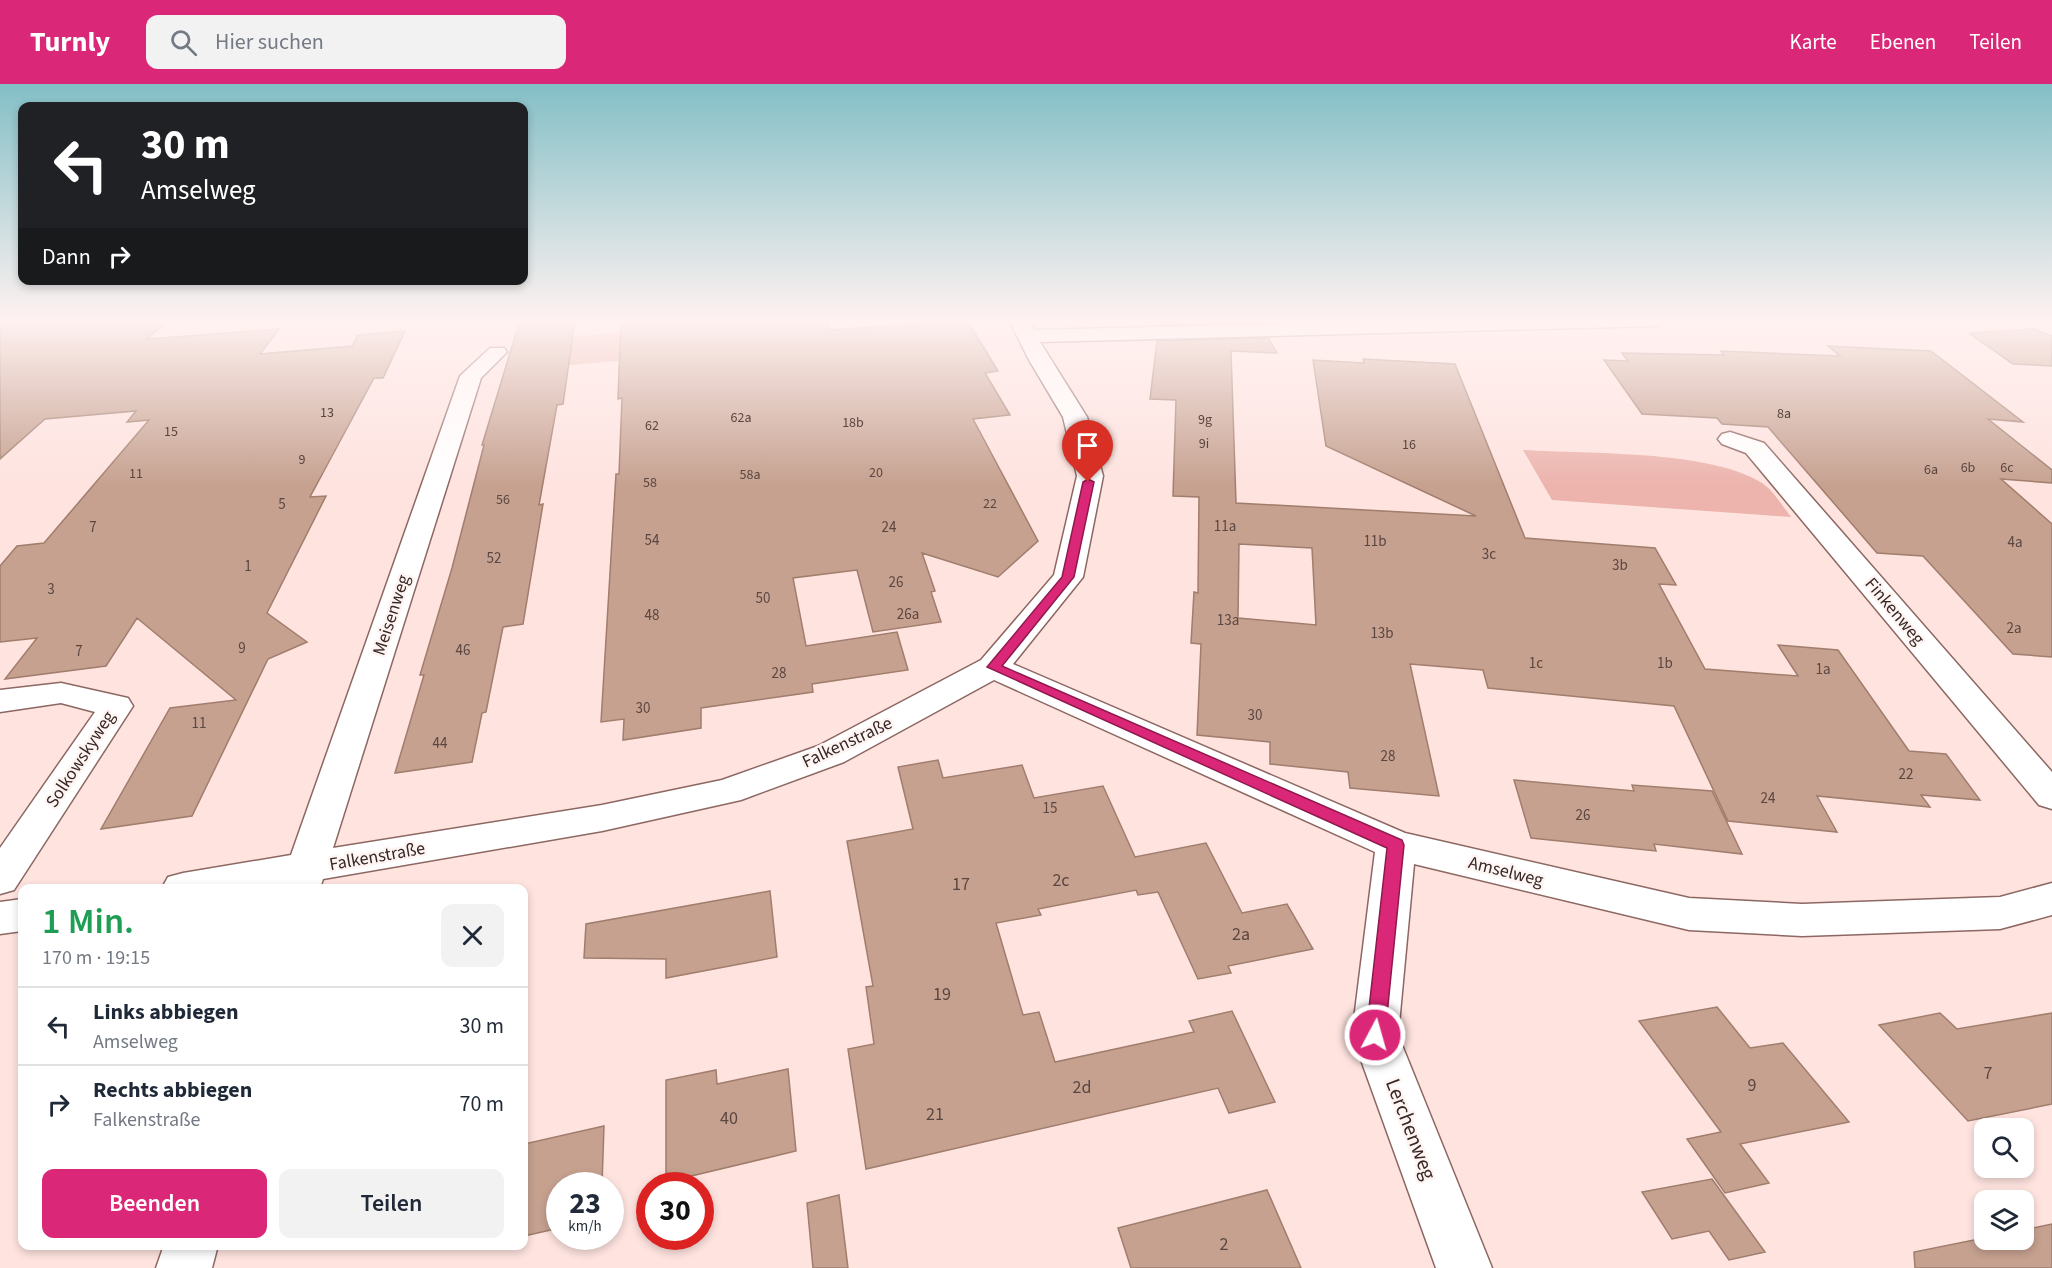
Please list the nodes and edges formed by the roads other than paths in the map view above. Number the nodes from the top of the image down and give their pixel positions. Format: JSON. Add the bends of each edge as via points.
{"nodes":[{"id":1,"x":472,"y":375,"type":"edge"},
{"id":2,"x":1049,"y":375,"type":"edge"},
{"id":3,"x":1730,"y":439,"type":"dead end"},
{"id":4,"x":993,"y":667,"type":"junction"},
{"id":5,"x":0,"y":701,"type":"edge"},
{"id":6,"x":2052,"y":796,"type":"edge"},
{"id":7,"x":1396,"y":845,"type":"junction"},
{"id":8,"x":302,"y":878,"type":"edge"},
{"id":9,"x":0,"y":879,"type":"edge"},
{"id":10,"x":231,"y":884,"type":"edge"},
{"id":11,"x":2052,"y":899,"type":"edge"},
{"id":12,"x":18,"y":916,"type":"edge"},
{"id":13,"x":0,"y":918,"type":"edge"},
{"id":14,"x":189,"y":1250,"type":"edge"},
{"id":15,"x":184,"y":1268,"type":"edge"},
{"id":16,"x":1464,"y":1268,"type":"edge"}],
"edges":[{"from":1,"to":8,"type":"street","name":"Meisenweg"},
{"from":2,"to":4,"type":"street","name":"Falkenstraße","via":[[1075,417],[1090,476],[1068,577]]},
{"from":3,"to":6,"type":"street","name":"Finkenweg","via":[[1755,448]]},
{"from":4,"to":7,"type":"street","name":"Amselweg"},
{"from":4,"to":8,"type":"street","name":"Falkenstraße","via":[[831,754],[728,791]]},
{"from":5,"to":9,"type":"street","name":"Solkowskyweg","via":[[61,693],[116,706]]},
{"from":7,"to":11,"type":"street","name":"Amselweg","via":[[1689,914],[1802,920],[2000,913]]},
{"from":7,"to":16,"type":"street","name":"Lerchenweg","via":[[1375,1035]]},
{"from":8,"to":10,"type":"street","name":"Falkenstraße"},
{"from":12,"to":13,"type":"street"},
{"from":14,"to":15,"type":"street"}]}
